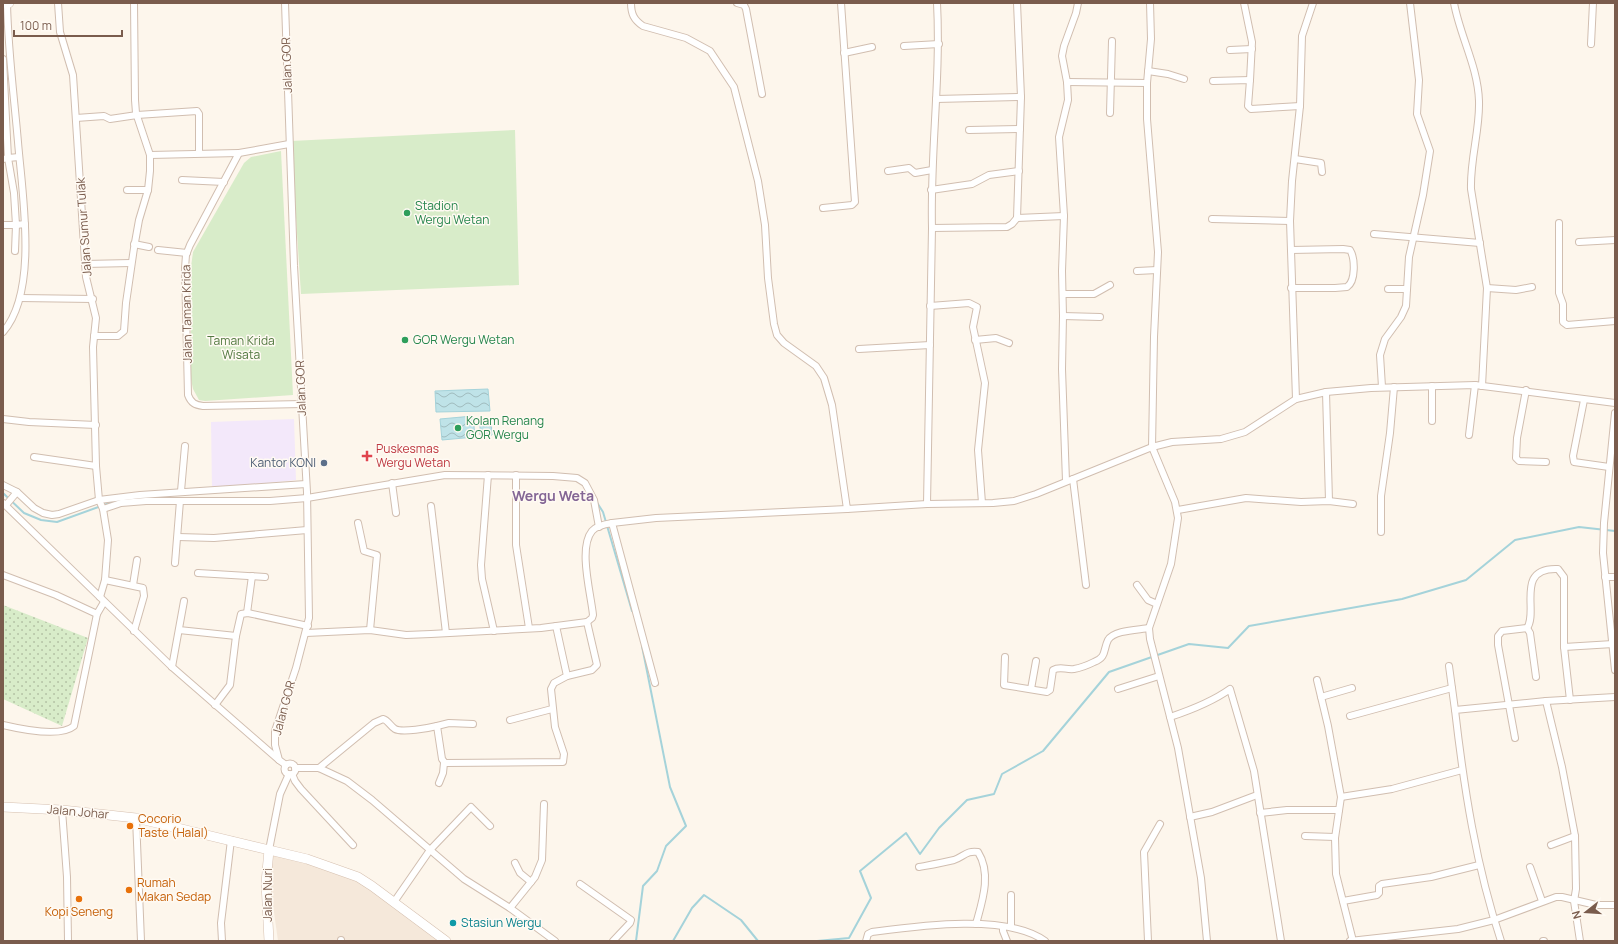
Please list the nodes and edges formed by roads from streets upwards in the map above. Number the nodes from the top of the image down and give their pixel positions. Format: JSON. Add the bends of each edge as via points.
{"nodes":[{"id":1,"x":6,"y":3,"type":"edge"},
{"id":2,"x":58,"y":3,"type":"edge"},
{"id":3,"x":134,"y":3,"type":"edge"},
{"id":4,"x":285,"y":3,"type":"edge"},
{"id":5,"x":631,"y":3,"type":"edge"},
{"id":6,"x":737,"y":3,"type":"edge"},
{"id":7,"x":841,"y":3,"type":"edge"},
{"id":8,"x":938,"y":3,"type":"edge"},
{"id":9,"x":1017,"y":3,"type":"edge"},
{"id":10,"x":1078,"y":3,"type":"edge"},
{"id":11,"x":1150,"y":3,"type":"edge"},
{"id":12,"x":1244,"y":3,"type":"edge"},
{"id":13,"x":1313,"y":3,"type":"edge"},
{"id":14,"x":1410,"y":3,"type":"edge"},
{"id":15,"x":1454,"y":3,"type":"edge"},
{"id":16,"x":1593,"y":3,"type":"edge"},
{"id":17,"x":1112,"y":40,"type":"dead end"},
{"id":18,"x":940,"y":44,"type":"junction"},
{"id":19,"x":1591,"y":44,"type":"dead end"},
{"id":20,"x":904,"y":46,"type":"dead end"},
{"id":21,"x":872,"y":47,"type":"dead end"},
{"id":22,"x":1252,"y":49,"type":"junction"},
{"id":23,"x":1230,"y":50,"type":"dead end"},
{"id":24,"x":844,"y":53,"type":"junction"},
{"id":25,"x":3,"y":59,"type":"edge"},
{"id":26,"x":1148,"y":71,"type":"junction"},
{"id":27,"x":1184,"y":79,"type":"dead end"},
{"id":28,"x":1250,"y":80,"type":"junction"},
{"id":29,"x":1213,"y":81,"type":"dead end"},
{"id":30,"x":1067,"y":82,"type":"junction"},
{"id":31,"x":1110,"y":82,"type":"junction"},
{"id":32,"x":1147,"y":83,"type":"junction"},
{"id":33,"x":762,"y":94,"type":"dead end"},
{"id":34,"x":1020,"y":97,"type":"junction"},
{"id":35,"x":936,"y":99,"type":"junction"},
{"id":36,"x":1300,"y":106,"type":"junction"},
{"id":37,"x":1110,"y":113,"type":"dead end"},
{"id":38,"x":137,"y":115,"type":"junction"},
{"id":39,"x":76,"y":118,"type":"junction"},
{"id":40,"x":1020,"y":129,"type":"junction"},
{"id":41,"x":969,"y":130,"type":"dead end"},
{"id":42,"x":289,"y":144,"type":"junction"},
{"id":43,"x":199,"y":153,"type":"junction"},
{"id":44,"x":239,"y":153,"type":"junction"},
{"id":45,"x":150,"y":155,"type":"junction"},
{"id":46,"x":12,"y":158,"type":"edge"},
{"id":47,"x":1295,"y":159,"type":"junction"},
{"id":48,"x":932,"y":170,"type":"junction"},
{"id":49,"x":888,"y":171,"type":"dead end"},
{"id":50,"x":1019,"y":172,"type":"junction"},
{"id":51,"x":1322,"y":172,"type":"dead end"},
{"id":52,"x":182,"y":180,"type":"dead end"},
{"id":53,"x":224,"y":182,"type":"junction"},
{"id":54,"x":127,"y":190,"type":"dead end"},
{"id":55,"x":148,"y":190,"type":"junction"},
{"id":56,"x":931,"y":190,"type":"junction"},
{"id":57,"x":823,"y":208,"type":"dead end"},
{"id":58,"x":1064,"y":216,"type":"junction"},
{"id":59,"x":1017,"y":218,"type":"junction"},
{"id":60,"x":1212,"y":219,"type":"dead end"},
{"id":61,"x":1290,"y":221,"type":"junction"},
{"id":62,"x":1559,"y":223,"type":"dead end"},
{"id":63,"x":3,"y":225,"type":"edge"},
{"id":64,"x":20,"y":225,"type":"junction"},
{"id":65,"x":932,"y":228,"type":"junction"},
{"id":66,"x":1374,"y":234,"type":"dead end"},
{"id":67,"x":1412,"y":238,"type":"junction"},
{"id":68,"x":1615,"y":240,"type":"edge"},
{"id":69,"x":1579,"y":242,"type":"dead end"},
{"id":70,"x":1480,"y":243,"type":"junction"},
{"id":71,"x":134,"y":244,"type":"junction"},
{"id":72,"x":149,"y":247,"type":"dead end"},
{"id":73,"x":158,"y":250,"type":"dead end"},
{"id":74,"x":1291,"y":250,"type":"junction"},
{"id":75,"x":15,"y":251,"type":"dead end"},
{"id":76,"x":187,"y":253,"type":"junction"},
{"id":77,"x":132,"y":263,"type":"junction"},
{"id":78,"x":86,"y":264,"type":"junction"},
{"id":79,"x":1137,"y":270,"type":"dead end"},
{"id":80,"x":1157,"y":270,"type":"junction"},
{"id":81,"x":1110,"y":285,"type":"dead end"},
{"id":82,"x":1532,"y":287,"type":"dead end"},
{"id":83,"x":1292,"y":288,"type":"junction"},
{"id":84,"x":1487,"y":288,"type":"junction"},
{"id":85,"x":1388,"y":289,"type":"dead end"},
{"id":86,"x":1407,"y":289,"type":"junction"},
{"id":87,"x":1063,"y":294,"type":"junction"},
{"id":88,"x":20,"y":298,"type":"junction"},
{"id":89,"x":93,"y":300,"type":"junction"},
{"id":90,"x":930,"y":306,"type":"junction"},
{"id":91,"x":1063,"y":316,"type":"junction"},
{"id":92,"x":1100,"y":317,"type":"dead end"},
{"id":93,"x":1615,"y":320,"type":"edge"},
{"id":94,"x":3,"y":332,"type":"edge"},
{"id":95,"x":94,"y":336,"type":"junction"},
{"id":96,"x":975,"y":340,"type":"junction"},
{"id":97,"x":1009,"y":343,"type":"dead end"},
{"id":98,"x":930,"y":345,"type":"junction"},
{"id":99,"x":859,"y":349,"type":"dead end"},
{"id":100,"x":1478,"y":385,"type":"junction"},
{"id":101,"x":1432,"y":386,"type":"junction"},
{"id":102,"x":1382,"y":387,"type":"junction"},
{"id":103,"x":1394,"y":387,"type":"junction"},
{"id":104,"x":1526,"y":390,"type":"junction"},
{"id":105,"x":1326,"y":392,"type":"junction"},
{"id":106,"x":1296,"y":398,"type":"junction"},
{"id":107,"x":1584,"y":400,"type":"junction"},
{"id":108,"x":1615,"y":403,"type":"edge"},
{"id":109,"x":302,"y":404,"type":"junction"},
{"id":110,"x":1615,"y":413,"type":"edge"},
{"id":111,"x":3,"y":419,"type":"edge"},
{"id":112,"x":1432,"y":421,"type":"dead end"},
{"id":113,"x":96,"y":426,"type":"junction"},
{"id":114,"x":1469,"y":435,"type":"dead end"},
{"id":115,"x":185,"y":446,"type":"dead end"},
{"id":116,"x":1152,"y":447,"type":"junction"},
{"id":117,"x":34,"y":457,"type":"dead end"},
{"id":118,"x":1546,"y":462,"type":"dead end"},
{"id":119,"x":96,"y":466,"type":"junction"},
{"id":120,"x":1609,"y":467,"type":"junction"},
{"id":121,"x":488,"y":475,"type":"junction"},
{"id":122,"x":516,"y":475,"type":"junction"},
{"id":123,"x":1073,"y":479,"type":"junction"},
{"id":124,"x":1066,"y":481,"type":"junction"},
{"id":125,"x":392,"y":483,"type":"junction"},
{"id":126,"x":306,"y":484,"type":"junction"},
{"id":127,"x":3,"y":485,"type":"edge"},
{"id":128,"x":181,"y":491,"type":"junction"},
{"id":129,"x":16,"y":493,"type":"junction"},
{"id":130,"x":307,"y":496,"type":"junction"},
{"id":131,"x":180,"y":501,"type":"junction"},
{"id":132,"x":1329,"y":501,"type":"junction"},
{"id":133,"x":6,"y":503,"type":"edge"},
{"id":134,"x":982,"y":503,"type":"junction"},
{"id":135,"x":927,"y":504,"type":"junction"},
{"id":136,"x":1353,"y":504,"type":"dead end"},
{"id":137,"x":101,"y":505,"type":"junction"},
{"id":138,"x":431,"y":506,"type":"dead end"},
{"id":139,"x":847,"y":509,"type":"junction"},
{"id":140,"x":1178,"y":510,"type":"junction"},
{"id":141,"x":396,"y":513,"type":"dead end"},
{"id":142,"x":358,"y":523,"type":"dead end"},
{"id":143,"x":611,"y":523,"type":"junction"},
{"id":144,"x":601,"y":526,"type":"junction"},
{"id":145,"x":307,"y":530,"type":"junction"},
{"id":146,"x":1381,"y":532,"type":"dead end"},
{"id":147,"x":178,"y":537,"type":"junction"},
{"id":148,"x":137,"y":560,"type":"dead end"},
{"id":149,"x":175,"y":563,"type":"dead end"},
{"id":150,"x":198,"y":573,"type":"dead end"},
{"id":151,"x":3,"y":575,"type":"edge"},
{"id":152,"x":252,"y":576,"type":"junction"},
{"id":153,"x":265,"y":577,"type":"dead end"},
{"id":154,"x":1605,"y":577,"type":"junction"},
{"id":155,"x":1615,"y":577,"type":"edge"},
{"id":156,"x":105,"y":580,"type":"junction"},
{"id":157,"x":133,"y":585,"type":"junction"},
{"id":158,"x":1086,"y":585,"type":"dead end"},
{"id":159,"x":1137,"y":585,"type":"dead end"},
{"id":160,"x":102,"y":600,"type":"junction"},
{"id":161,"x":1607,"y":600,"type":"junction"},
{"id":162,"x":1615,"y":600,"type":"edge"},
{"id":163,"x":184,"y":601,"type":"dead end"},
{"id":164,"x":1157,"y":604,"type":"junction"},
{"id":165,"x":247,"y":613,"type":"junction"},
{"id":166,"x":97,"y":614,"type":"junction"},
{"id":167,"x":587,"y":622,"type":"junction"},
{"id":168,"x":308,"y":626,"type":"junction"},
{"id":169,"x":556,"y":626,"type":"junction"},
{"id":170,"x":529,"y":628,"type":"junction"},
{"id":171,"x":1149,"y":628,"type":"junction"},
{"id":172,"x":1527,"y":628,"type":"junction"},
{"id":173,"x":179,"y":630,"type":"junction"},
{"id":174,"x":370,"y":630,"type":"junction"},
{"id":175,"x":134,"y":631,"type":"junction"},
{"id":176,"x":494,"y":631,"type":"junction"},
{"id":177,"x":306,"y":633,"type":"junction"},
{"id":178,"x":446,"y":633,"type":"junction"},
{"id":179,"x":236,"y":636,"type":"junction"},
{"id":180,"x":1613,"y":644,"type":"junction"},
{"id":181,"x":1564,"y":647,"type":"junction"},
{"id":182,"x":1006,"y":656,"type":"dead end"},
{"id":183,"x":1036,"y":660,"type":"dead end"},
{"id":184,"x":172,"y":666,"type":"junction"},
{"id":185,"x":1449,"y":666,"type":"dead end"},
{"id":186,"x":1615,"y":670,"type":"edge"},
{"id":187,"x":567,"y":676,"type":"junction"},
{"id":188,"x":1159,"y":676,"type":"junction"},
{"id":189,"x":1536,"y":677,"type":"dead end"},
{"id":190,"x":1317,"y":680,"type":"dead end"},
{"id":191,"x":655,"y":683,"type":"dead end"},
{"id":192,"x":1352,"y":688,"type":"dead end"},
{"id":193,"x":1452,"y":688,"type":"junction"},
{"id":194,"x":1031,"y":689,"type":"junction"},
{"id":195,"x":1118,"y":689,"type":"dead end"},
{"id":196,"x":1321,"y":697,"type":"junction"},
{"id":197,"x":1615,"y":697,"type":"edge"},
{"id":198,"x":1570,"y":700,"type":"junction"},
{"id":199,"x":1546,"y":701,"type":"junction"},
{"id":200,"x":215,"y":705,"type":"junction"},
{"id":201,"x":1508,"y":705,"type":"junction"},
{"id":202,"x":552,"y":709,"type":"junction"},
{"id":203,"x":1455,"y":710,"type":"junction"},
{"id":204,"x":1350,"y":716,"type":"dead end"},
{"id":205,"x":1170,"y":717,"type":"junction"},
{"id":206,"x":510,"y":720,"type":"dead end"},
{"id":207,"x":473,"y":724,"type":"dead end"},
{"id":208,"x":3,"y":725,"type":"edge"},
{"id":209,"x":437,"y":726,"type":"junction"},
{"id":210,"x":1515,"y":738,"type":"dead end"},
{"id":211,"x":279,"y":760,"type":"junction"},
{"id":212,"x":444,"y":763,"type":"junction"},
{"id":213,"x":319,"y":768,"type":"junction"},
{"id":214,"x":1462,"y":770,"type":"junction"},
{"id":215,"x":292,"y":772,"type":"junction"},
{"id":216,"x":439,"y":783,"type":"dead end"},
{"id":217,"x":1257,"y":794,"type":"junction"},
{"id":218,"x":1341,"y":797,"type":"junction"},
{"id":219,"x":544,"y":804,"type":"dead end"},
{"id":220,"x":3,"y":807,"type":"edge"},
{"id":221,"x":62,"y":810,"type":"junction"},
{"id":222,"x":1339,"y":810,"type":"junction"},
{"id":223,"x":1260,"y":813,"type":"junction"},
{"id":224,"x":1190,"y":817,"type":"junction"},
{"id":225,"x":136,"y":818,"type":"junction"},
{"id":226,"x":1160,"y":824,"type":"dead end"},
{"id":227,"x":490,"y":826,"type":"dead end"},
{"id":228,"x":1305,"y":836,"type":"dead end"},
{"id":229,"x":1575,"y":836,"type":"junction"},
{"id":230,"x":1335,"y":837,"type":"junction"},
{"id":231,"x":231,"y":840,"type":"junction"},
{"id":232,"x":353,"y":845,"type":"dead end"},
{"id":233,"x":1550,"y":845,"type":"dead end"},
{"id":234,"x":269,"y":850,"type":"junction"},
{"id":235,"x":430,"y":850,"type":"junction"},
{"id":236,"x":515,"y":863,"type":"dead end"},
{"id":237,"x":1479,"y":865,"type":"junction"},
{"id":238,"x":919,"y":867,"type":"dead end"},
{"id":239,"x":1530,"y":867,"type":"dead end"},
{"id":240,"x":531,"y":882,"type":"junction"},
{"id":241,"x":580,"y":884,"type":"dead end"},
{"id":242,"x":1011,"y":895,"type":"dead end"},
{"id":243,"x":1343,"y":901,"type":"junction"},
{"id":244,"x":1542,"y":901,"type":"junction"},
{"id":245,"x":1574,"y":901,"type":"junction"},
{"id":246,"x":394,"y":902,"type":"junction"},
{"id":247,"x":1615,"y":906,"type":"edge"},
{"id":248,"x":510,"y":908,"type":"junction"},
{"id":249,"x":1494,"y":920,"type":"junction"},
{"id":250,"x":976,"y":924,"type":"junction"},
{"id":251,"x":1003,"y":927,"type":"junction"},
{"id":252,"x":1011,"y":927,"type":"junction"},
{"id":253,"x":1408,"y":938,"type":"edge"},
{"id":254,"x":68,"y":941,"type":"edge"},
{"id":255,"x":141,"y":941,"type":"edge"},
{"id":256,"x":222,"y":941,"type":"edge"},
{"id":257,"x":269,"y":941,"type":"edge"},
{"id":258,"x":446,"y":941,"type":"edge"},
{"id":259,"x":555,"y":941,"type":"edge"},
{"id":260,"x":613,"y":941,"type":"edge"},
{"id":261,"x":866,"y":941,"type":"edge"},
{"id":262,"x":1007,"y":941,"type":"edge"},
{"id":263,"x":1044,"y":941,"type":"edge"},
{"id":264,"x":1148,"y":941,"type":"edge"},
{"id":265,"x":1207,"y":941,"type":"edge"},
{"id":266,"x":1281,"y":941,"type":"edge"},
{"id":267,"x":1352,"y":941,"type":"edge"},
{"id":268,"x":1501,"y":941,"type":"edge"},
{"id":269,"x":1580,"y":941,"type":"edge"}],
"edges":[{"from":1,"to":46,"type":"street"},
{"from":2,"to":39,"type":"street","name":"Jalan Sumur Tulak","via":[[60,32],[73,75]]},
{"from":3,"to":38,"type":"street","via":[[134,100]]},
{"from":4,"to":42,"type":"street","name":"Jalan GOR"},
{"from":5,"to":139,"type":"street","via":[[631,11],[637,22],[686,38],[710,51],[734,87],[758,182],[765,225],[774,324],[777,335],[784,343],[816,366],[824,378],[832,405]]},
{"from":6,"to":33,"type":"street","via":[[744,5],[746,9]]},
{"from":7,"to":24,"type":"street"},
{"from":8,"to":18,"type":"street"},
{"from":9,"to":34,"type":"street"},
{"from":10,"to":30,"type":"street","via":[[1063,51]]},
{"from":11,"to":26,"type":"street","via":[[1151,39]]},
{"from":12,"to":22,"type":"street","via":[[1250,23]]},
{"from":13,"to":36,"type":"street","via":[[1302,36]]},
{"from":14,"to":67,"type":"street","via":[[1414,19],[1419,80],[1417,114],[1430,152]]},
{"from":15,"to":70,"type":"street","via":[[1475,74],[1479,100],[1470,172]]},
{"from":16,"to":19,"type":"street"},
{"from":17,"to":31,"type":"street"},
{"from":18,"to":20,"type":"street"},
{"from":18,"to":35,"type":"street"},
{"from":21,"to":24,"type":"street"},
{"from":22,"to":23,"type":"street"},
{"from":22,"to":28,"type":"street"},
{"from":24,"to":57,"type":"street","via":[[855,202],[852,205]]},
{"from":25,"to":46,"type":"street"},
{"from":26,"to":27,"type":"street"},
{"from":26,"to":32,"type":"street"},
{"from":28,"to":29,"type":"street"},
{"from":28,"to":36,"type":"street","via":[[1248,106],[1252,109]]},
{"from":30,"to":31,"type":"street"},
{"from":30,"to":58,"type":"street","via":[[1068,100],[1059,136]]},
{"from":31,"to":32,"type":"street"},
{"from":31,"to":37,"type":"street"},
{"from":32,"to":80,"type":"street"},
{"from":34,"to":35,"type":"street"},
{"from":34,"to":40,"type":"street"},
{"from":35,"to":48,"type":"street"},
{"from":36,"to":47,"type":"street"},
{"from":38,"to":39,"type":"street","via":[[110,119],[104,116]]},
{"from":38,"to":43,"type":"street","via":[[198,112]]},
{"from":38,"to":45,"type":"street"},
{"from":39,"to":78,"type":"street","name":"Jalan Sumur Tulak"},
{"from":40,"to":41,"type":"street"},
{"from":40,"to":50,"type":"street"},
{"from":42,"to":44,"type":"street"},
{"from":42,"to":109,"type":"street","name":"Jalan GOR"},
{"from":43,"to":44,"type":"street"},
{"from":43,"to":45,"type":"street"},
{"from":44,"to":53,"type":"street","name":"Jalan Taman Krida"},
{"from":45,"to":55,"type":"street"},
{"from":46,"to":64,"type":"street"},
{"from":46,"to":64,"type":"street","via":[[14,193]]},
{"from":47,"to":51,"type":"street","via":[[1321,163]]},
{"from":47,"to":61,"type":"street"},
{"from":48,"to":49,"type":"street","via":[[915,173],[909,168]]},
{"from":48,"to":56,"type":"street"},
{"from":50,"to":56,"type":"street","via":[[989,175],[972,184]]},
{"from":50,"to":59,"type":"street"},
{"from":52,"to":53,"type":"street"},
{"from":53,"to":76,"type":"street","name":"Jalan Taman Krida"},
{"from":54,"to":55,"type":"street"},
{"from":55,"to":71,"type":"street"},
{"from":56,"to":65,"type":"street"},
{"from":58,"to":59,"type":"street"},
{"from":58,"to":87,"type":"street"},
{"from":59,"to":65,"type":"street","via":[[1007,227]]},
{"from":60,"to":61,"type":"street"},
{"from":61,"to":74,"type":"street"},
{"from":62,"to":93,"type":"street","via":[[1559,293],[1562,300],[1563,322],[1567,325]]},
{"from":63,"to":64,"type":"street"},
{"from":64,"to":75,"type":"street"},
{"from":64,"to":88,"type":"street","via":[[25,255]]},
{"from":65,"to":90,"type":"street"},
{"from":66,"to":67,"type":"street"},
{"from":67,"to":70,"type":"street"},
{"from":67,"to":86,"type":"street"},
{"from":68,"to":69,"type":"street"},
{"from":70,"to":84,"type":"street"},
{"from":71,"to":72,"type":"street"},
{"from":71,"to":77,"type":"street"},
{"from":73,"to":76,"type":"street"},
{"from":74,"to":83,"type":"street"},
{"from":74,"to":83,"type":"street","via":[[1350,250],[1353,259],[1352,280],[1347,287]]},
{"from":76,"to":109,"type":"street","name":"Jalan Taman Krida","via":[[185,268],[188,395],[191,402],[197,406]]},
{"from":77,"to":78,"type":"street"},
{"from":77,"to":95,"type":"street","via":[[124,332],[112,337]]},
{"from":78,"to":89,"type":"street","name":"Jalan Sumur Tulak","via":[[87,281]]},
{"from":79,"to":80,"type":"street"},
{"from":80,"to":116,"type":"street"},
{"from":81,"to":87,"type":"street","via":[[1094,294]]},
{"from":82,"to":84,"type":"street","via":[[1516,290]]},
{"from":83,"to":106,"type":"street"},
{"from":84,"to":100,"type":"street"},
{"from":85,"to":86,"type":"street"},
{"from":86,"to":102,"type":"street","via":[[1406,306],[1385,339],[1380,355]]},
{"from":87,"to":91,"type":"street"},
{"from":88,"to":89,"type":"street"},
{"from":88,"to":94,"type":"street","via":[[14,317]]},
{"from":89,"to":95,"type":"street","name":"Jalan Sumur Tulak","via":[[96,318]]},
{"from":90,"to":96,"type":"street","via":[[969,303],[977,307],[973,327]]},
{"from":90,"to":98,"type":"street"},
{"from":91,"to":92,"type":"street"},
{"from":91,"to":124,"type":"street"},
{"from":95,"to":113,"type":"street","name":"Jalan Sumur Tulak"},
{"from":96,"to":97,"type":"street","via":[[996,338]]},
{"from":96,"to":134,"type":"street","via":[[985,383],[978,450]]},
{"from":98,"to":99,"type":"street"},
{"from":98,"to":135,"type":"street"},
{"from":100,"to":101,"type":"street"},
{"from":100,"to":104,"type":"street"},
{"from":100,"to":114,"type":"street"},
{"from":101,"to":103,"type":"street"},
{"from":101,"to":112,"type":"street"},
{"from":102,"to":103,"type":"street"},
{"from":102,"to":105,"type":"street"},
{"from":103,"to":146,"type":"street","via":[[1381,496]]},
{"from":104,"to":107,"type":"street"},
{"from":104,"to":118,"type":"street","via":[[1516,458],[1519,461]]},
{"from":105,"to":106,"type":"street"},
{"from":105,"to":132,"type":"street"},
{"from":106,"to":116,"type":"street","via":[[1245,432],[1221,439],[1172,442]]},
{"from":107,"to":108,"type":"street"},
{"from":107,"to":120,"type":"street","via":[[1574,462]]},
{"from":109,"to":126,"type":"street","name":"Jalan GOR"},
{"from":110,"to":120,"type":"street"},
{"from":111,"to":113,"type":"street"},
{"from":113,"to":119,"type":"street","name":"Jalan Sumur Tulak"},
{"from":115,"to":128,"type":"street"},
{"from":116,"to":123,"type":"street"},
{"from":116,"to":140,"type":"street"},
{"from":117,"to":119,"type":"street"},
{"from":119,"to":137,"type":"street","name":"Jalan Sumur Tulak"},
{"from":120,"to":154,"type":"street","via":[[1604,523]]},
{"from":121,"to":122,"type":"street"},
{"from":121,"to":125,"type":"street","via":[[445,475]]},
{"from":121,"to":176,"type":"street","via":[[481,565]]},
{"from":122,"to":144,"type":"street","via":[[581,480],[594,500]]},
{"from":122,"to":170,"type":"street","via":[[516,545]]},
{"from":123,"to":124,"type":"street"},
{"from":123,"to":158,"type":"street"},
{"from":124,"to":134,"type":"street","via":[[1014,501]]},
{"from":125,"to":130,"type":"street"},
{"from":125,"to":141,"type":"street"},
{"from":126,"to":128,"type":"street"},
{"from":126,"to":130,"type":"street","name":"Jalan GOR"},
{"from":127,"to":129,"type":"street"},
{"from":128,"to":137,"type":"street"},
{"from":129,"to":133,"type":"street"},
{"from":129,"to":137,"type":"street","via":[[34,508],[52,515]]},
{"from":130,"to":131,"type":"street","via":[[270,500]]},
{"from":130,"to":145,"type":"street","name":"Jalan GOR"},
{"from":131,"to":137,"type":"street"},
{"from":131,"to":147,"type":"street"},
{"from":132,"to":136,"type":"street"},
{"from":132,"to":140,"type":"street","via":[[1301,502],[1246,498]]},
{"from":133,"to":160,"type":"street"},
{"from":134,"to":135,"type":"street"},
{"from":135,"to":139,"type":"street"},
{"from":137,"to":156,"type":"street","name":"Jalan Sumur Tulak","via":[[108,540]]},
{"from":138,"to":178,"type":"street"},
{"from":139,"to":143,"type":"street","via":[[656,518]]},
{"from":140,"to":164,"type":"street","via":[[1171,564]]},
{"from":142,"to":174,"type":"street","via":[[364,551],[377,555]]},
{"from":143,"to":144,"type":"street"},
{"from":143,"to":191,"type":"street"},
{"from":144,"to":167,"type":"street","via":[[592,532],[587,546],[587,572],[593,615]]},
{"from":145,"to":147,"type":"street","via":[[214,538]]},
{"from":145,"to":168,"type":"street","name":"Jalan GOR"},
{"from":147,"to":149,"type":"street"},
{"from":148,"to":157,"type":"street"},
{"from":150,"to":152,"type":"street"},
{"from":151,"to":166,"type":"street"},
{"from":152,"to":153,"type":"street"},
{"from":152,"to":165,"type":"street"},
{"from":154,"to":155,"type":"street"},
{"from":154,"to":161,"type":"street"},
{"from":156,"to":157,"type":"street"},
{"from":156,"to":160,"type":"street","name":"Jalan Sumur Tulak"},
{"from":157,"to":175,"type":"street","via":[[144,588],[145,593]]},
{"from":159,"to":164,"type":"street","via":[[1148,600]]},
{"from":160,"to":166,"type":"street","name":"Jalan Sumur Tulak"},
{"from":160,"to":175,"type":"street"},
{"from":161,"to":162,"type":"street"},
{"from":161,"to":180,"type":"street"},
{"from":163,"to":173,"type":"street"},
{"from":164,"to":171,"type":"street"},
{"from":165,"to":168,"type":"street"},
{"from":165,"to":179,"type":"street","via":[[239,617]]},
{"from":166,"to":208,"type":"street","name":"Jalan Sumur Tulak","via":[[74,726],[65,731],[37,731]]},
{"from":167,"to":169,"type":"street"},
{"from":167,"to":187,"type":"street","via":[[598,665],[592,670]]},
{"from":168,"to":177,"type":"street","name":"Jalan GOR"},
{"from":169,"to":170,"type":"street"},
{"from":169,"to":187,"type":"street"},
{"from":170,"to":176,"type":"street"},
{"from":171,"to":188,"type":"street"},
{"from":171,"to":194,"type":"street","via":[[1112,637],[1108,640],[1105,654],[1096,662],[1074,669],[1053,670],[1048,692]]},
{"from":172,"to":181,"type":"street","via":[[1532,583],[1544,571],[1558,569],[1564,577]]},
{"from":172,"to":189,"type":"street","via":[[1530,633]]},
{"from":172,"to":201,"type":"street","via":[[1502,631],[1498,636]]},
{"from":173,"to":179,"type":"street"},
{"from":173,"to":184,"type":"street"},
{"from":174,"to":177,"type":"street"},
{"from":174,"to":178,"type":"street","via":[[406,634]]},
{"from":175,"to":184,"type":"street"},
{"from":176,"to":178,"type":"street"},
{"from":177,"to":211,"type":"street","name":"Jalan GOR","via":[[275,731]]},
{"from":179,"to":200,"type":"street","via":[[230,684]]},
{"from":180,"to":181,"type":"street"},
{"from":180,"to":186,"type":"street"},
{"from":181,"to":198,"type":"street"},
{"from":182,"to":194,"type":"street","via":[[1004,685]]},
{"from":183,"to":194,"type":"street"},
{"from":184,"to":200,"type":"street"},
{"from":185,"to":193,"type":"street"},
{"from":187,"to":202,"type":"street","via":[[551,686]]},
{"from":188,"to":195,"type":"street"},
{"from":188,"to":205,"type":"street"},
{"from":190,"to":196,"type":"street"},
{"from":192,"to":196,"type":"street"},
{"from":193,"to":203,"type":"street"},
{"from":193,"to":204,"type":"street"},
{"from":196,"to":218,"type":"street"},
{"from":197,"to":198,"type":"street"},
{"from":198,"to":199,"type":"street"},
{"from":199,"to":201,"type":"street"},
{"from":199,"to":229,"type":"street"},
{"from":200,"to":211,"type":"street"},
{"from":201,"to":203,"type":"street"},
{"from":201,"to":210,"type":"street"},
{"from":202,"to":206,"type":"street"},
{"from":202,"to":212,"type":"street","via":[[564,754],[563,762]]},
{"from":203,"to":214,"type":"street"},
{"from":205,"to":217,"type":"street","via":[[1219,697],[1230,689],[1254,771]]},
{"from":205,"to":224,"type":"street"},
{"from":207,"to":209,"type":"street","via":[[449,723]]},
{"from":209,"to":212,"type":"street"},
{"from":209,"to":213,"type":"street","via":[[401,731],[383,719],[374,723]]},
{"from":211,"to":215,"type":"street","via":[[286,765],[284,771]]},
{"from":212,"to":216,"type":"street"},
{"from":213,"to":215,"type":"street"},
{"from":213,"to":235,"type":"street","via":[[356,788]]},
{"from":214,"to":218,"type":"street","via":[[1392,790]]},
{"from":214,"to":237,"type":"street"},
{"from":215,"to":232,"type":"street","via":[[301,789]]},
{"from":215,"to":234,"type":"street","via":[[280,794]]},
{"from":217,"to":223,"type":"street"},
{"from":217,"to":224,"type":"street","via":[[1212,812]]},
{"from":218,"to":222,"type":"street"},
{"from":219,"to":240,"type":"street","via":[[542,860],[540,869]]},
{"from":220,"to":221,"type":"street","name":"Jalan Johar"},
{"from":221,"to":225,"type":"street","name":"Jalan Johar"},
{"from":221,"to":254,"type":"street"},
{"from":222,"to":223,"type":"street"},
{"from":222,"to":230,"type":"street"},
{"from":223,"to":266,"type":"street"},
{"from":224,"to":265,"type":"street","via":[[1201,878]]},
{"from":225,"to":231,"type":"street","name":"Jalan Johar"},
{"from":225,"to":255,"type":"street"},
{"from":226,"to":264,"type":"street","via":[[1144,852]]},
{"from":227,"to":235,"type":"street","via":[[471,807]]},
{"from":228,"to":230,"type":"street"},
{"from":229,"to":233,"type":"street"},
{"from":229,"to":245,"type":"street"},
{"from":230,"to":243,"type":"street","via":[[1336,874]]},
{"from":231,"to":234,"type":"street","name":"Jalan Johar"},
{"from":231,"to":256,"type":"street","via":[[221,923]]},
{"from":234,"to":246,"type":"street","name":"Jalan Johar","via":[[331,867],[358,878]]},
{"from":234,"to":257,"type":"street","name":"Jalan Nuri","via":[[266,883]]},
{"from":235,"to":246,"type":"street"},
{"from":235,"to":248,"type":"street","via":[[464,879]]},
{"from":236,"to":240,"type":"street","via":[[520,873]]},
{"from":237,"to":243,"type":"street","via":[[1431,877],[1382,884],[1377,895]]},
{"from":237,"to":249,"type":"street"},
{"from":238,"to":250,"type":"street","via":[[956,859],[965,853],[978,852],[983,866],[985,887]]},
{"from":239,"to":244,"type":"street"},
{"from":240,"to":248,"type":"street"},
{"from":241,"to":260,"type":"street","via":[[631,920]]},
{"from":242,"to":252,"type":"street"},
{"from":243,"to":267,"type":"street"},
{"from":244,"to":245,"type":"street","via":[[1562,897]]},
{"from":244,"to":249,"type":"street"},
{"from":245,"to":247,"type":"street"},
{"from":245,"to":269,"type":"street"},
{"from":246,"to":258,"type":"street","name":"Jalan Johar"},
{"from":248,"to":259,"type":"street"},
{"from":249,"to":253,"type":"street"},
{"from":249,"to":268,"type":"street"},
{"from":250,"to":251,"type":"street"},
{"from":250,"to":261,"type":"street","via":[[926,924],[879,931],[868,934]]},
{"from":251,"to":252,"type":"street"},
{"from":251,"to":262,"type":"street"},
{"from":252,"to":263,"type":"street","via":[[1034,933]]},
{"from":253,"to":267,"type":"street"}]}
